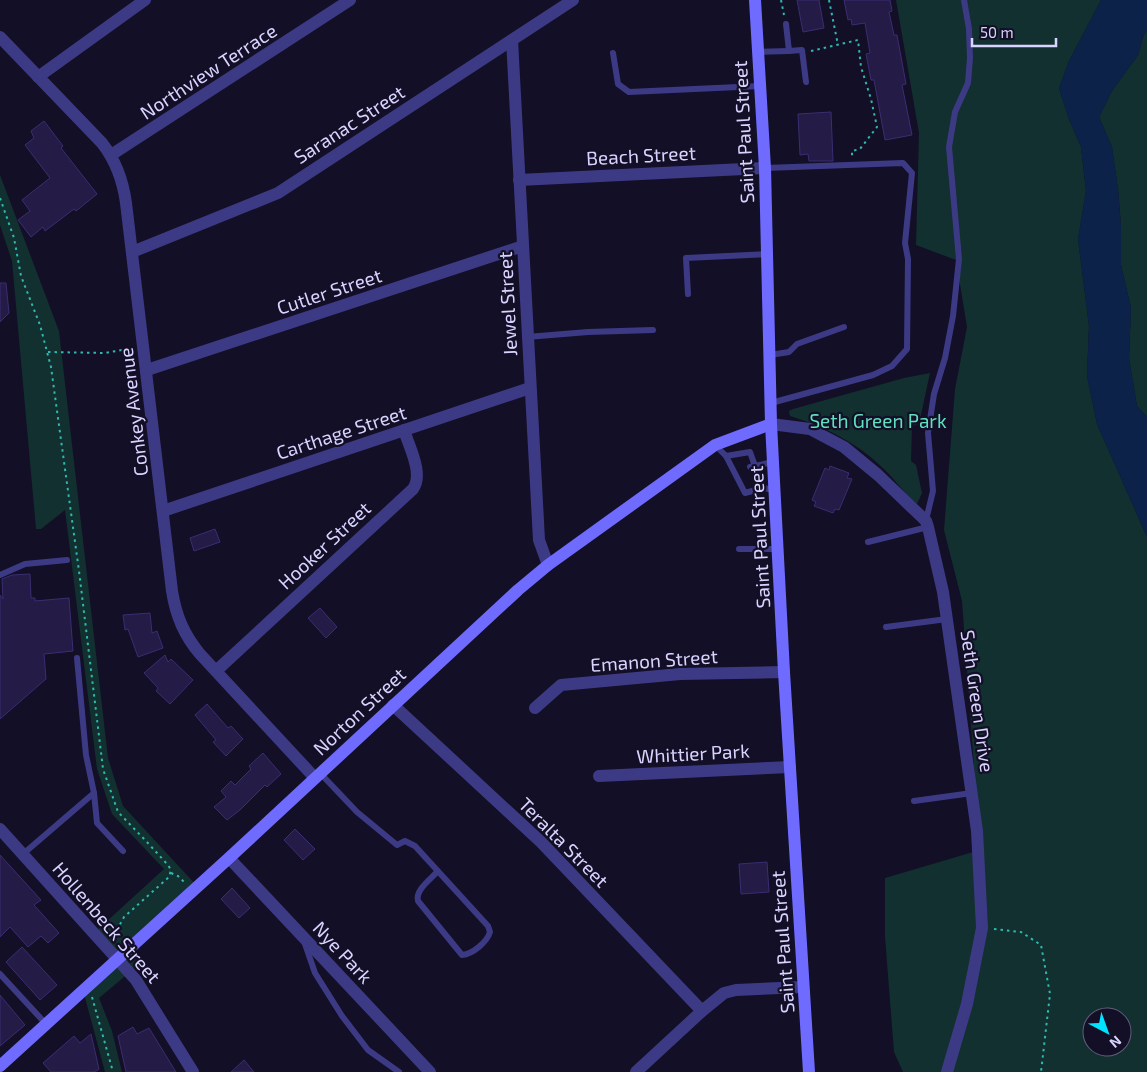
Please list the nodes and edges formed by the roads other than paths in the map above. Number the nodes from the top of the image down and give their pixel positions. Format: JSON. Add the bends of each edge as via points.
{"nodes":[{"id":1,"x":145,"y":0,"type":"edge"},
{"id":2,"x":350,"y":0,"type":"edge"},
{"id":3,"x":573,"y":0,"type":"edge"},
{"id":4,"x":755,"y":0,"type":"edge"},
{"id":5,"x":964,"y":0,"type":"edge"},
{"id":6,"x":786,"y":24,"type":"road end"},
{"id":7,"x":0,"y":37,"type":"edge"},
{"id":8,"x":512,"y":40,"type":"junction"},
{"id":9,"x":789,"y":51,"type":"junction"},
{"id":10,"x":758,"y":52,"type":"junction"},
{"id":11,"x":613,"y":53,"type":"dead end"},
{"id":12,"x":38,"y":77,"type":"junction"},
{"id":13,"x":806,"y":82,"type":"dead end"},
{"id":14,"x":760,"y":86,"type":"junction"},
{"id":15,"x":111,"y":155,"type":"junction"},
{"id":16,"x":765,"y":168,"type":"junction"},
{"id":17,"x":519,"y":180,"type":"junction"},
{"id":18,"x":523,"y":246,"type":"junction"},
{"id":19,"x":132,"y":252,"type":"junction"},
{"id":20,"x":767,"y":254,"type":"junction"},
{"id":21,"x":688,"y":294,"type":"dead end"},
{"id":22,"x":844,"y":327,"type":"dead end"},
{"id":23,"x":653,"y":330,"type":"dead end"},
{"id":24,"x":527,"y":337,"type":"junction"},
{"id":25,"x":770,"y":355,"type":"junction"},
{"id":26,"x":147,"y":370,"type":"junction"},
{"id":27,"x":530,"y":388,"type":"junction"},
{"id":28,"x":771,"y":403,"type":"junction"},
{"id":29,"x":771,"y":424,"type":"junction"},
{"id":30,"x":404,"y":430,"type":"junction"},
{"id":31,"x":715,"y":445,"type":"junction"},
{"id":32,"x":726,"y":456,"type":"junction"},
{"id":33,"x":774,"y":462,"type":"junction"},
{"id":34,"x":753,"y":467,"type":"junction"},
{"id":35,"x":764,"y":486,"type":"junction"},
{"id":36,"x":164,"y":510,"type":"junction"},
{"id":37,"x":927,"y":524,"type":"junction"},
{"id":38,"x":868,"y":542,"type":"dead end"},
{"id":39,"x":739,"y":549,"type":"dead end"},
{"id":40,"x":778,"y":549,"type":"junction"},
{"id":41,"x":67,"y":560,"type":"dead end"},
{"id":42,"x":548,"y":565,"type":"junction"},
{"id":43,"x":0,"y":575,"type":"edge"},
{"id":44,"x":947,"y":619,"type":"junction"},
{"id":45,"x":886,"y":627,"type":"dead end"},
{"id":46,"x":77,"y":658,"type":"dead end"},
{"id":47,"x":216,"y":671,"type":"junction"},
{"id":48,"x":784,"y":672,"type":"junction"},
{"id":49,"x":394,"y":705,"type":"junction"},
{"id":50,"x":535,"y":708,"type":"dead end"},
{"id":51,"x":790,"y":767,"type":"junction"},
{"id":52,"x":317,"y":775,"type":"junction"},
{"id":53,"x":598,"y":776,"type":"dead end"},
{"id":54,"x":94,"y":793,"type":"junction"},
{"id":55,"x":972,"y":793,"type":"junction"},
{"id":56,"x":914,"y":801,"type":"dead end"},
{"id":57,"x":0,"y":829,"type":"edge"},
{"id":58,"x":123,"y":851,"type":"dead end"},
{"id":59,"x":23,"y":854,"type":"junction"},
{"id":60,"x":229,"y":858,"type":"junction"},
{"id":61,"x":438,"y":871,"type":"junction"},
{"id":62,"x":302,"y":936,"type":"junction"},
{"id":63,"x":122,"y":955,"type":"junction"},
{"id":64,"x":0,"y":974,"type":"edge"},
{"id":65,"x":803,"y":986,"type":"junction"},
{"id":66,"x":702,"y":1011,"type":"junction"},
{"id":67,"x":46,"y":1024,"type":"junction"},
{"id":68,"x":0,"y":1066,"type":"edge"},
{"id":69,"x":193,"y":1072,"type":"edge"},
{"id":70,"x":399,"y":1072,"type":"edge"},
{"id":71,"x":430,"y":1072,"type":"edge"},
{"id":72,"x":636,"y":1072,"type":"edge"},
{"id":73,"x":809,"y":1072,"type":"edge"},
{"id":74,"x":947,"y":1072,"type":"edge"}],
"edges":[{"from":1,"to":12,"type":"street"},
{"from":2,"to":15,"type":"street","name":"Northview Terrace"},
{"from":3,"to":8,"type":"street","name":"Saranac Street"},
{"from":4,"to":10,"type":"main road","name":"Saint Paul Street"},
{"from":5,"to":37,"type":"lane","via":[[970,58],[968,84],[956,112],[949,147],[959,259],[954,316],[934,394],[928,433],[933,491]]},
{"from":6,"to":9,"type":"lane"},
{"from":7,"to":12,"type":"street","name":"Conkey Avenue"},
{"from":8,"to":17,"type":"street","name":"Jewel Street"},
{"from":8,"to":19,"type":"street","name":"Saranac Street","via":[[278,193]]},
{"from":9,"to":10,"type":"lane"},
{"from":9,"to":13,"type":"lane","via":[[802,50]]},
{"from":10,"to":14,"type":"main road","name":"Saint Paul Street"},
{"from":11,"to":14,"type":"lane","via":[[618,84],[629,92]]},
{"from":12,"to":15,"type":"street","name":"Conkey Avenue"},
{"from":14,"to":16,"type":"main road","name":"Saint Paul Street"},
{"from":15,"to":19,"type":"street","name":"Conkey Avenue","via":[[123,186]]},
{"from":16,"to":17,"type":"street","name":"Beach Street"},
{"from":16,"to":20,"type":"main road","name":"Saint Paul Street"},
{"from":16,"to":28,"type":"lane","via":[[902,163],[912,173],[905,243],[908,259],[907,349],[892,366],[874,375]]},
{"from":17,"to":18,"type":"street","name":"Jewel Street"},
{"from":18,"to":24,"type":"street","name":"Jewel Street"},
{"from":18,"to":26,"type":"street","name":"Cutler Street"},
{"from":19,"to":26,"type":"street","name":"Conkey Avenue"},
{"from":20,"to":21,"type":"lane","via":[[686,258]]},
{"from":20,"to":25,"type":"main road","name":"Saint Paul Street"},
{"from":22,"to":25,"type":"lane","via":[[797,344],[789,352]]},
{"from":23,"to":24,"type":"lane"},
{"from":24,"to":27,"type":"street","name":"Jewel Street"},
{"from":25,"to":28,"type":"main road","name":"Saint Paul Street"},
{"from":26,"to":36,"type":"street","name":"Conkey Avenue"},
{"from":27,"to":30,"type":"street","name":"Carthage Street"},
{"from":27,"to":42,"type":"street","name":"Jewel Street","via":[[539,540]]},
{"from":28,"to":29,"type":"main road","name":"Saint Paul Street"},
{"from":29,"to":31,"type":"main road","name":"Norton Street"},
{"from":29,"to":33,"type":"main road","name":"Saint Paul Street"},
{"from":29,"to":37,"type":"street","via":[[810,428],[844,447],[878,475]]},
{"from":30,"to":36,"type":"street","name":"Carthage Street"},
{"from":30,"to":47,"type":"street","name":"Hooker Street","via":[[417,471],[418,480],[412,488]]},
{"from":31,"to":32,"type":"lane"},
{"from":31,"to":42,"type":"main road","name":"Norton Street"},
{"from":32,"to":34,"type":"lane","via":[[750,452]]},
{"from":32,"to":35,"type":"lane","via":[[745,493]]},
{"from":33,"to":34,"type":"lane"},
{"from":33,"to":35,"type":"main road","name":"Saint Paul Street"},
{"from":34,"to":35,"type":"lane"},
{"from":35,"to":40,"type":"main road","name":"Saint Paul Street"},
{"from":36,"to":47,"type":"street","name":"Conkey Avenue","via":[[172,592],[178,619],[193,645]]},
{"from":37,"to":38,"type":"lane"},
{"from":37,"to":44,"type":"street","name":"Seth Green Drive"},
{"from":39,"to":40,"type":"lane"},
{"from":40,"to":48,"type":"main road","name":"Saint Paul Street"},
{"from":41,"to":43,"type":"lane","via":[[25,564]]},
{"from":42,"to":49,"type":"main road","name":"Norton Street"},
{"from":44,"to":45,"type":"lane"},
{"from":44,"to":55,"type":"street","name":"Seth Green Drive"},
{"from":46,"to":54,"type":"lane","via":[[86,755]]},
{"from":47,"to":52,"type":"street","name":"Conkey Avenue"},
{"from":48,"to":50,"type":"street","name":"Emanon Street","via":[[680,674],[561,685]]},
{"from":48,"to":51,"type":"main road","name":"Saint Paul Street"},
{"from":49,"to":52,"type":"main road","name":"Norton Street"},
{"from":49,"to":66,"type":"street","name":"Teralta Street","via":[[540,842]]},
{"from":51,"to":53,"type":"street","name":"Whittier Park"},
{"from":51,"to":65,"type":"main road","name":"Saint Paul Street"},
{"from":52,"to":60,"type":"main road","name":"Norton Street"},
{"from":52,"to":61,"type":"lane","via":[[397,846],[405,840],[416,846]]},
{"from":54,"to":58,"type":"lane","via":[[97,823]]},
{"from":54,"to":59,"type":"lane"},
{"from":55,"to":56,"type":"lane"},
{"from":55,"to":74,"type":"street","name":"Seth Green Drive","via":[[978,831],[982,928]]},
{"from":57,"to":59,"type":"street","name":"Hollenbeck Street"},
{"from":59,"to":63,"type":"street","name":"Hollenbeck Street"},
{"from":60,"to":62,"type":"street","name":"Nye Park"},
{"from":60,"to":63,"type":"main road","name":"Norton Street"},
{"from":61,"to":61,"type":"lane","via":[[488,926],[489,936],[470,954],[462,955],[418,901],[420,890]]},
{"from":62,"to":70,"type":"lane","via":[[315,973],[342,1016],[368,1050]]},
{"from":62,"to":71,"type":"street","name":"Nye Park"},
{"from":63,"to":67,"type":"main road","name":"Norton Street"},
{"from":63,"to":69,"type":"street","name":"Hollenbeck Street"},
{"from":64,"to":67,"type":"lane"},
{"from":65,"to":66,"type":"street","via":[[729,991]]},
{"from":65,"to":73,"type":"main road","name":"Saint Paul Street"},
{"from":66,"to":72,"type":"street"},
{"from":67,"to":68,"type":"main road","name":"Norton Street"}]}
